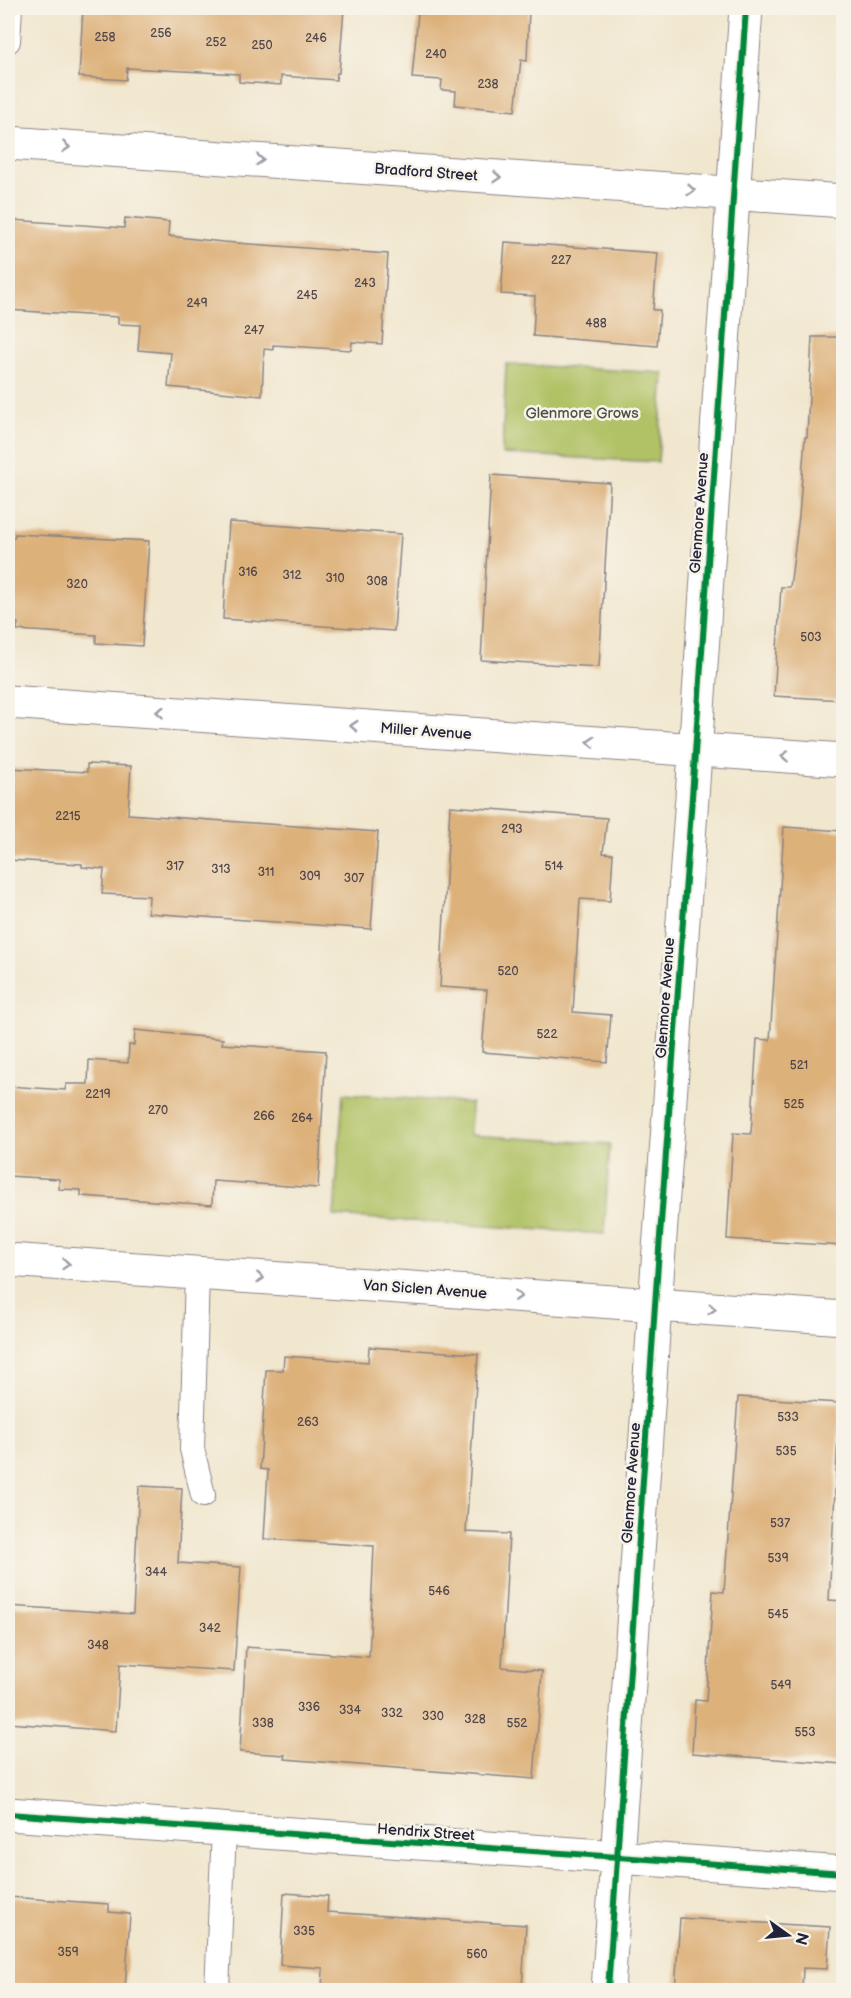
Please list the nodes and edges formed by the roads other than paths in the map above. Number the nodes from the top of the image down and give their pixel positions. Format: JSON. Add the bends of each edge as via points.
{"nodes":[{"id":1,"x":10,"y":8,"type":"edge"},
{"id":2,"x":746,"y":8,"type":"edge"},
{"id":3,"x":8,"y":41,"type":"edge"},
{"id":4,"x":8,"y":143,"type":"edge"},
{"id":5,"x":732,"y":193,"type":"junction"},
{"id":6,"x":843,"y":201,"type":"edge"},
{"id":7,"x":8,"y":702,"type":"edge"},
{"id":8,"x":695,"y":749,"type":"junction"},
{"id":9,"x":843,"y":760,"type":"edge"},
{"id":10,"x":8,"y":1260,"type":"edge"},
{"id":11,"x":197,"y":1274,"type":"junction"},
{"id":12,"x":655,"y":1305,"type":"junction"},
{"id":13,"x":843,"y":1318,"type":"edge"},
{"id":14,"x":203,"y":1494,"type":"dead end"},
{"id":15,"x":8,"y":1815,"type":"edge"},
{"id":16,"x":224,"y":1830,"type":"junction"},
{"id":17,"x":617,"y":1857,"type":"junction"},
{"id":18,"x":843,"y":1873,"type":"edge"},
{"id":19,"x":217,"y":1990,"type":"edge"},
{"id":20,"x":608,"y":1990,"type":"edge"}],
"edges":[{"from":1,"to":3,"type":"lane"},
{"from":2,"to":5,"type":"street","name":"Glenmore Avenue"},
{"from":4,"to":5,"type":"street","name":"Bradford Street","one_way":true},
{"from":5,"to":6,"type":"street","name":"Bradford Street"},
{"from":5,"to":8,"type":"street","name":"Glenmore Avenue"},
{"from":8,"to":7,"type":"street","name":"Miller Avenue","one_way":true},
{"from":9,"to":8,"type":"street","name":"Miller Avenue","one_way":true},
{"from":8,"to":12,"type":"street","name":"Glenmore Avenue"},
{"from":10,"to":11,"type":"street","name":"Van Siclen Avenue","one_way":true},
{"from":11,"to":12,"type":"street","name":"Van Siclen Avenue","one_way":true},
{"from":11,"to":14,"type":"lane","via":[[192,1449]]},
{"from":12,"to":13,"type":"street","name":"Van Siclen Avenue","one_way":true},
{"from":12,"to":17,"type":"street","name":"Glenmore Avenue"},
{"from":15,"to":16,"type":"street","name":"Hendrix Street"},
{"from":16,"to":17,"type":"street","name":"Hendrix Street"},
{"from":16,"to":19,"type":"lane"},
{"from":17,"to":18,"type":"street","name":"Hendrix Street"},
{"from":17,"to":20,"type":"street","name":"Glenmore Avenue"}]}
